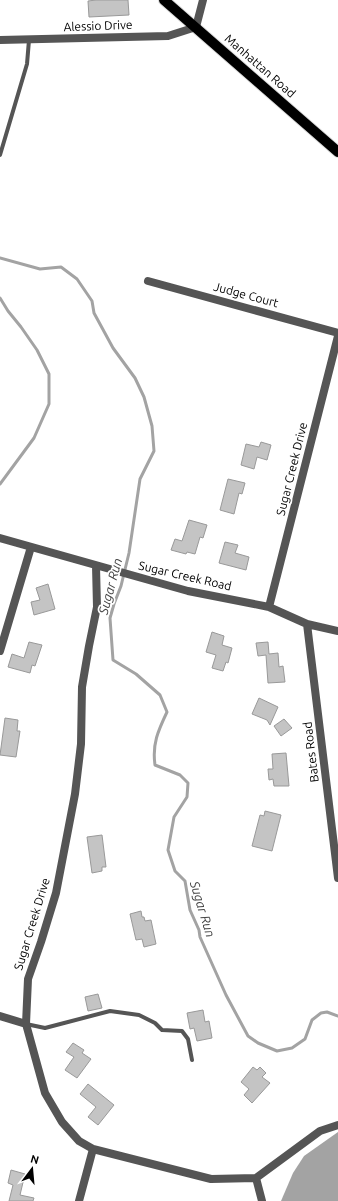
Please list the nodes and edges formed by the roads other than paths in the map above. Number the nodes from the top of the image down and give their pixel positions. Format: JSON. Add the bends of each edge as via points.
{"nodes":[{"id":1,"x":165,"y":0,"type":"edge"},
{"id":2,"x":203,"y":0,"type":"edge"},
{"id":3,"x":196,"y":27,"type":"junction"},
{"id":4,"x":0,"y":40,"type":"edge"},
{"id":5,"x":29,"y":40,"type":"junction"},
{"id":6,"x":338,"y":152,"type":"edge"},
{"id":7,"x":0,"y":155,"type":"edge"},
{"id":8,"x":148,"y":281,"type":"dead end"},
{"id":9,"x":338,"y":333,"type":"edge"},
{"id":10,"x":338,"y":336,"type":"edge"},
{"id":11,"x":0,"y":538,"type":"edge"},
{"id":12,"x":31,"y":547,"type":"junction"},
{"id":13,"x":96,"y":566,"type":"junction"},
{"id":14,"x":269,"y":607,"type":"junction"},
{"id":15,"x":307,"y":624,"type":"junction"},
{"id":16,"x":338,"y":631,"type":"edge"},
{"id":17,"x":0,"y":651,"type":"edge"},
{"id":18,"x":338,"y":878,"type":"edge"},
{"id":19,"x":0,"y":1016,"type":"edge"},
{"id":20,"x":26,"y":1024,"type":"junction"},
{"id":21,"x":192,"y":1060,"type":"dead end"},
{"id":22,"x":338,"y":1125,"type":"edge"},
{"id":23,"x":93,"y":1149,"type":"junction"},
{"id":24,"x":256,"y":1178,"type":"junction"},
{"id":25,"x":79,"y":1201,"type":"edge"},
{"id":26,"x":262,"y":1201,"type":"edge"}],
"edges":[{"from":1,"to":3,"type":"main road","name":"Manhattan Road"},
{"from":2,"to":3,"type":"street"},
{"from":3,"to":5,"type":"street","name":"Alessio Drive","via":[[168,36]]},
{"from":3,"to":6,"type":"main road","name":"Manhattan Road"},
{"from":4,"to":5,"type":"street","name":"Alessio Drive"},
{"from":5,"to":7,"type":"lane","via":[[27,64]]},
{"from":8,"to":9,"type":"street","name":"Judge Court"},
{"from":10,"to":14,"type":"street","name":"Sugar Creek Drive"},
{"from":11,"to":12,"type":"street","name":"Sugar Creek Road"},
{"from":12,"to":13,"type":"street","name":"Sugar Creek Road"},
{"from":12,"to":17,"type":"street"},
{"from":13,"to":14,"type":"street","name":"Sugar Creek Road","via":[[188,591]]},
{"from":13,"to":20,"type":"street","name":"Sugar Creek Drive","via":[[97,607],[82,687],[81,744],[75,794],[56,893],[28,979]]},
{"from":14,"to":15,"type":"street","name":"Sugar Creek Road"},
{"from":15,"to":16,"type":"street","name":"Sugar Creek Road"},
{"from":15,"to":18,"type":"street","name":"Bates Road"},
{"from":19,"to":20,"type":"street"},
{"from":20,"to":21,"type":"lane","via":[[45,1028],[110,1011],[139,1015],[155,1023],[162,1030],[182,1031],[188,1039]]},
{"from":20,"to":23,"type":"street","name":"Sugar Creek Drive","via":[[45,1093],[62,1122],[79,1141]]},
{"from":22,"to":24,"type":"street","via":[[320,1131]]},
{"from":23,"to":24,"type":"street","name":"Sugar Creek Drive","via":[[210,1179]]},
{"from":23,"to":25,"type":"street"},
{"from":24,"to":26,"type":"street"}]}
